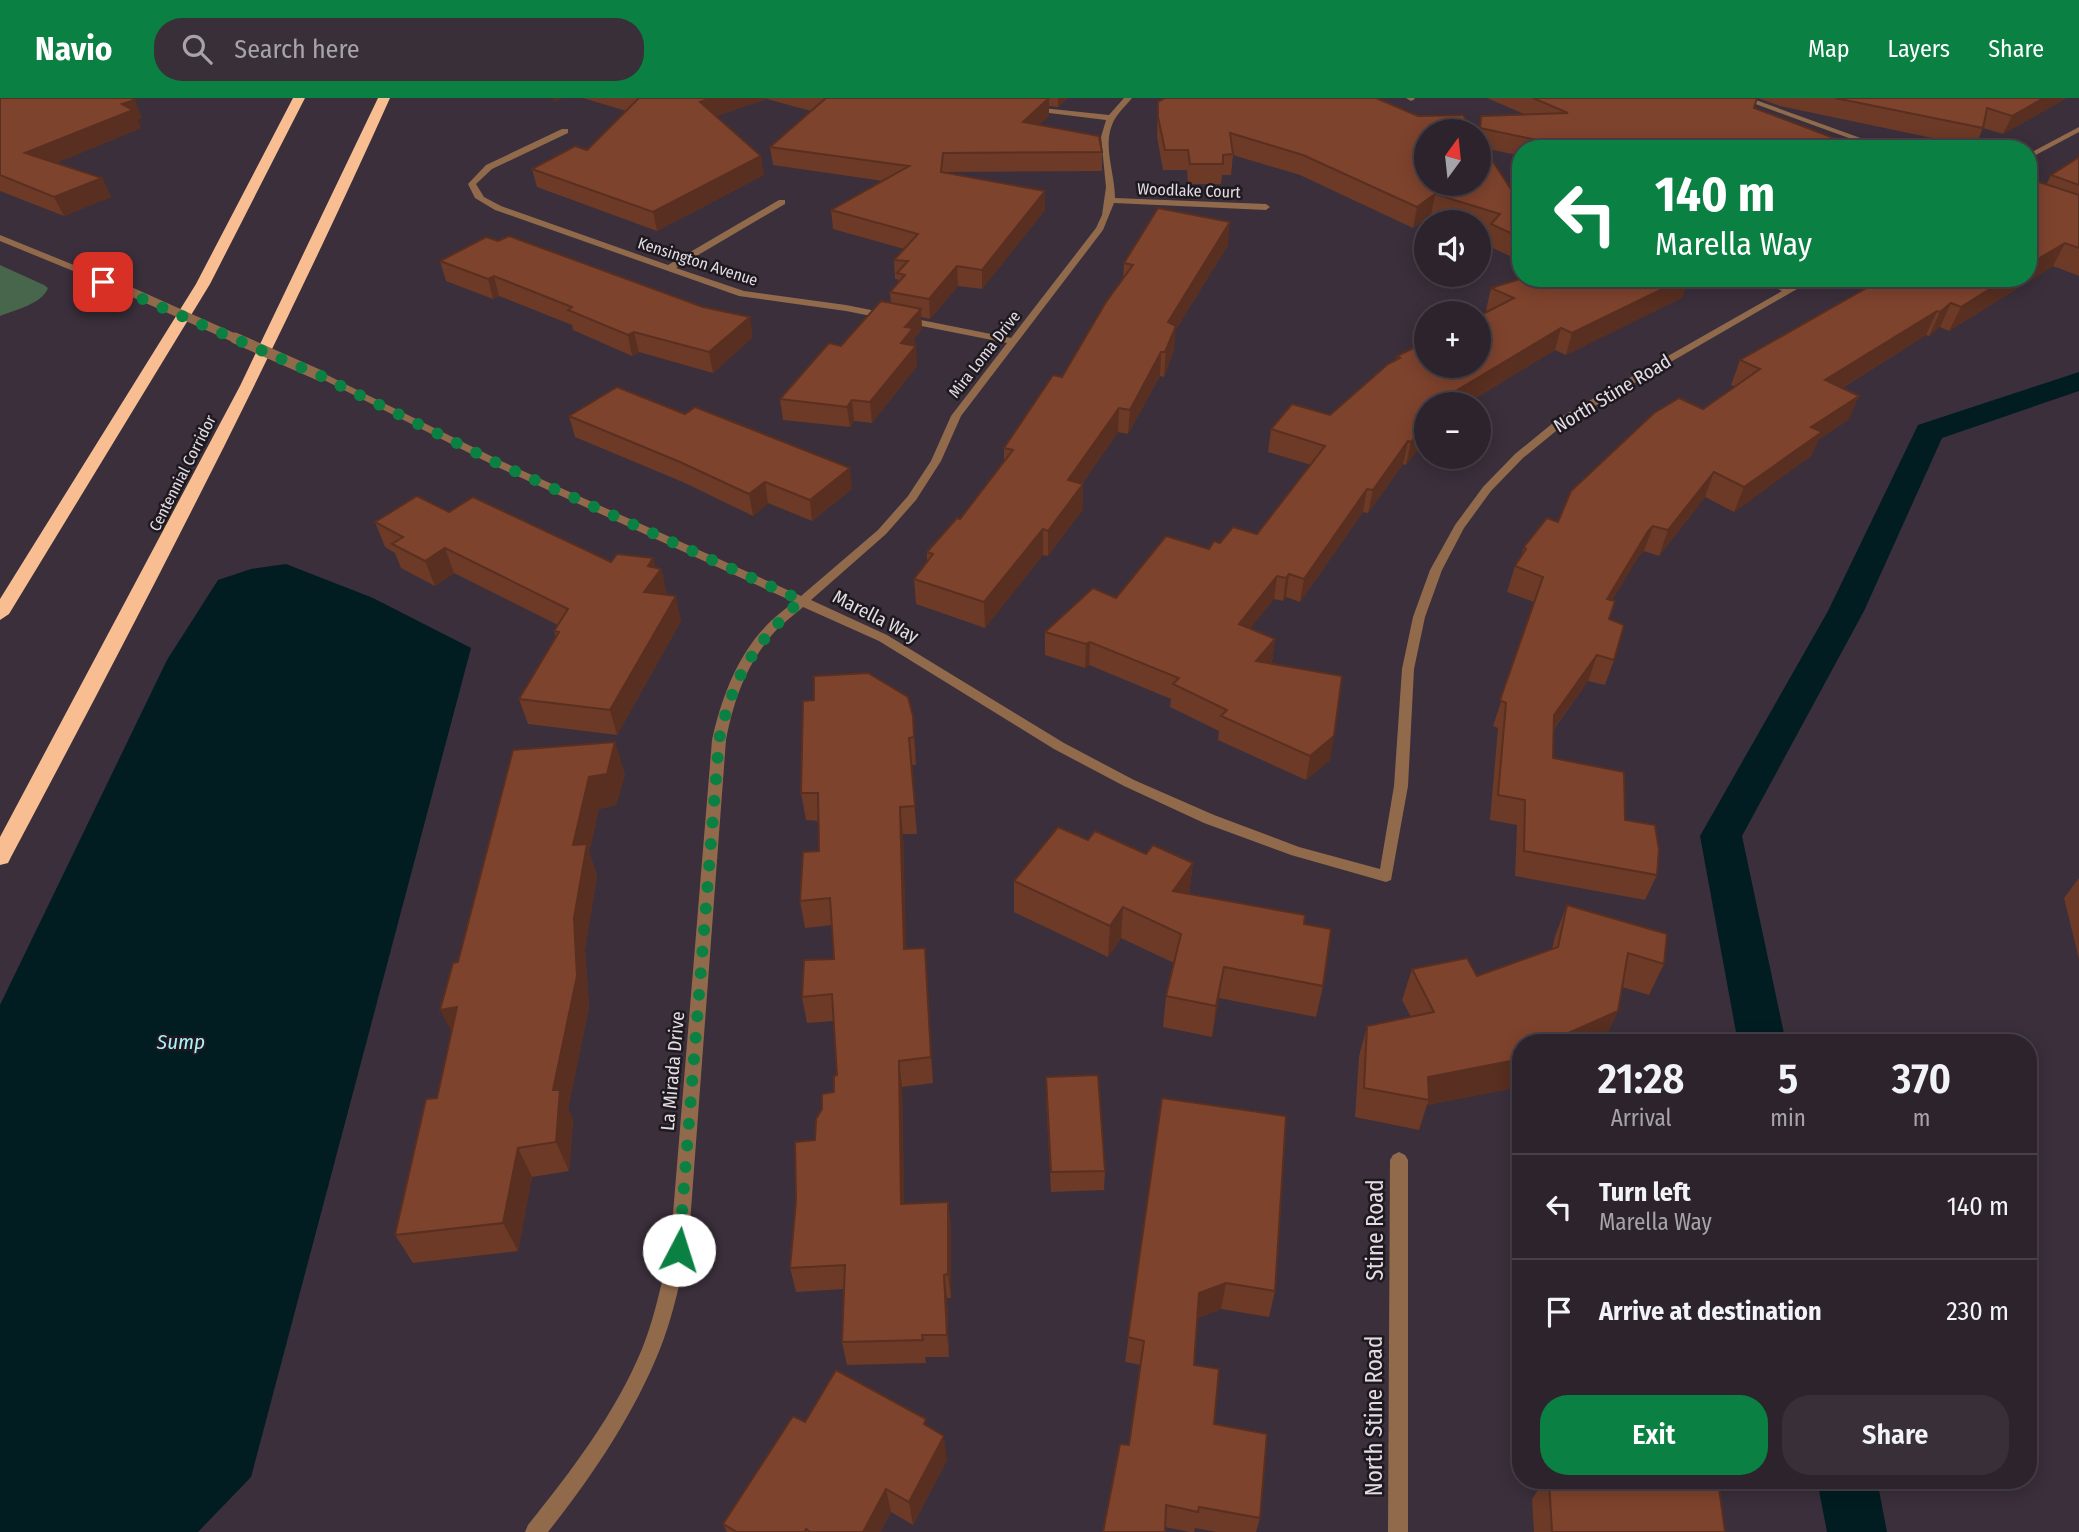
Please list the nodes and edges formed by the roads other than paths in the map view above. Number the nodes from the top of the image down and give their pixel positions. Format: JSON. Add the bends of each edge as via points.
{"nodes":[{"id":1,"x":299,"y":98,"type":"edge"},
{"id":2,"x":384,"y":98,"type":"edge"},
{"id":3,"x":1128,"y":98,"type":"edge"},
{"id":4,"x":1743,"y":98,"type":"edge"},
{"id":5,"x":1021,"y":107,"type":"edge"},
{"id":6,"x":1111,"y":118,"type":"junction"},
{"id":7,"x":2079,"y":129,"type":"edge"},
{"id":8,"x":565,"y":131,"type":"dead end"},
{"id":9,"x":1861,"y":140,"type":"edge"},
{"id":10,"x":2037,"y":152,"type":"edge"},
{"id":11,"x":1111,"y":200,"type":"junction"},
{"id":12,"x":782,"y":202,"type":"dead end"},
{"id":13,"x":1266,"y":207,"type":"dead end"},
{"id":14,"x":0,"y":238,"type":"edge"},
{"id":15,"x":667,"y":269,"type":"junction"},
{"id":16,"x":1780,"y":287,"type":"edge"},
{"id":17,"x":1796,"y":287,"type":"edge"},
{"id":18,"x":1789,"y":291,"type":"junction"},
{"id":19,"x":1013,"y":341,"type":"junction"},
{"id":20,"x":801,"y":600,"type":"junction"},
{"id":21,"x":0,"y":614,"type":"edge"},
{"id":22,"x":0,"y":857,"type":"edge"},
{"id":23,"x":1386,"y":876,"type":"joint"},
{"id":24,"x":1399,"y":1160,"type":"dead end"},
{"id":25,"x":1399,"y":1300,"type":"joint"},
{"id":26,"x":534,"y":1532,"type":"edge"},
{"id":27,"x":1398,"y":1532,"type":"edge"}],
"edges":[{"from":1,"to":21,"type":"highway","via":[[203,284]]},
{"from":2,"to":22,"type":"highway","name":"Centennial Corridor","via":[[280,323],[197,488]]},
{"from":3,"to":6,"type":"street"},
{"from":4,"to":9,"type":"street"},
{"from":5,"to":6,"type":"street"},
{"from":6,"to":11,"type":"street","via":[[1103,153]]},
{"from":7,"to":10,"type":"street"},
{"from":8,"to":15,"type":"street","name":"Kensington Avenue","via":[[489,167],[472,184],[474,192],[486,203]]},
{"from":11,"to":13,"type":"street","name":"Woodlake Court"},
{"from":11,"to":19,"type":"street","name":"Mira Loma Drive","via":[[1100,228]]},
{"from":12,"to":15,"type":"street"},
{"from":14,"to":20,"type":"street","name":"Marella Way","bridge":true,"via":[[321,376],[497,463]]},
{"from":15,"to":19,"type":"street","name":"Kensington Avenue","via":[[742,294],[846,308]]},
{"from":16,"to":18,"type":"street"},
{"from":17,"to":18,"type":"street","name":"North Stine Road"},
{"from":18,"to":23,"type":"street","name":"North Stine Road","via":[[1563,420],[1519,456],[1459,527],[1436,570],[1419,617],[1408,669],[1401,786]]},
{"from":19,"to":20,"type":"street","name":"Mira Loma Drive","via":[[956,416],[936,461],[912,498],[882,532]]},
{"from":20,"to":23,"type":"street","name":"Marella Way","via":[[883,638],[1059,746],[1129,783],[1283,847]]},
{"from":20,"to":26,"type":"street","name":"La Mirada Drive","via":[[768,631],[746,663],[727,703],[719,740],[679,1250],[662,1319],[632,1391],[583,1472]]},
{"from":24,"to":25,"type":"street","name":"Stine Road"},
{"from":25,"to":27,"type":"street","name":"North Stine Road"}]}
